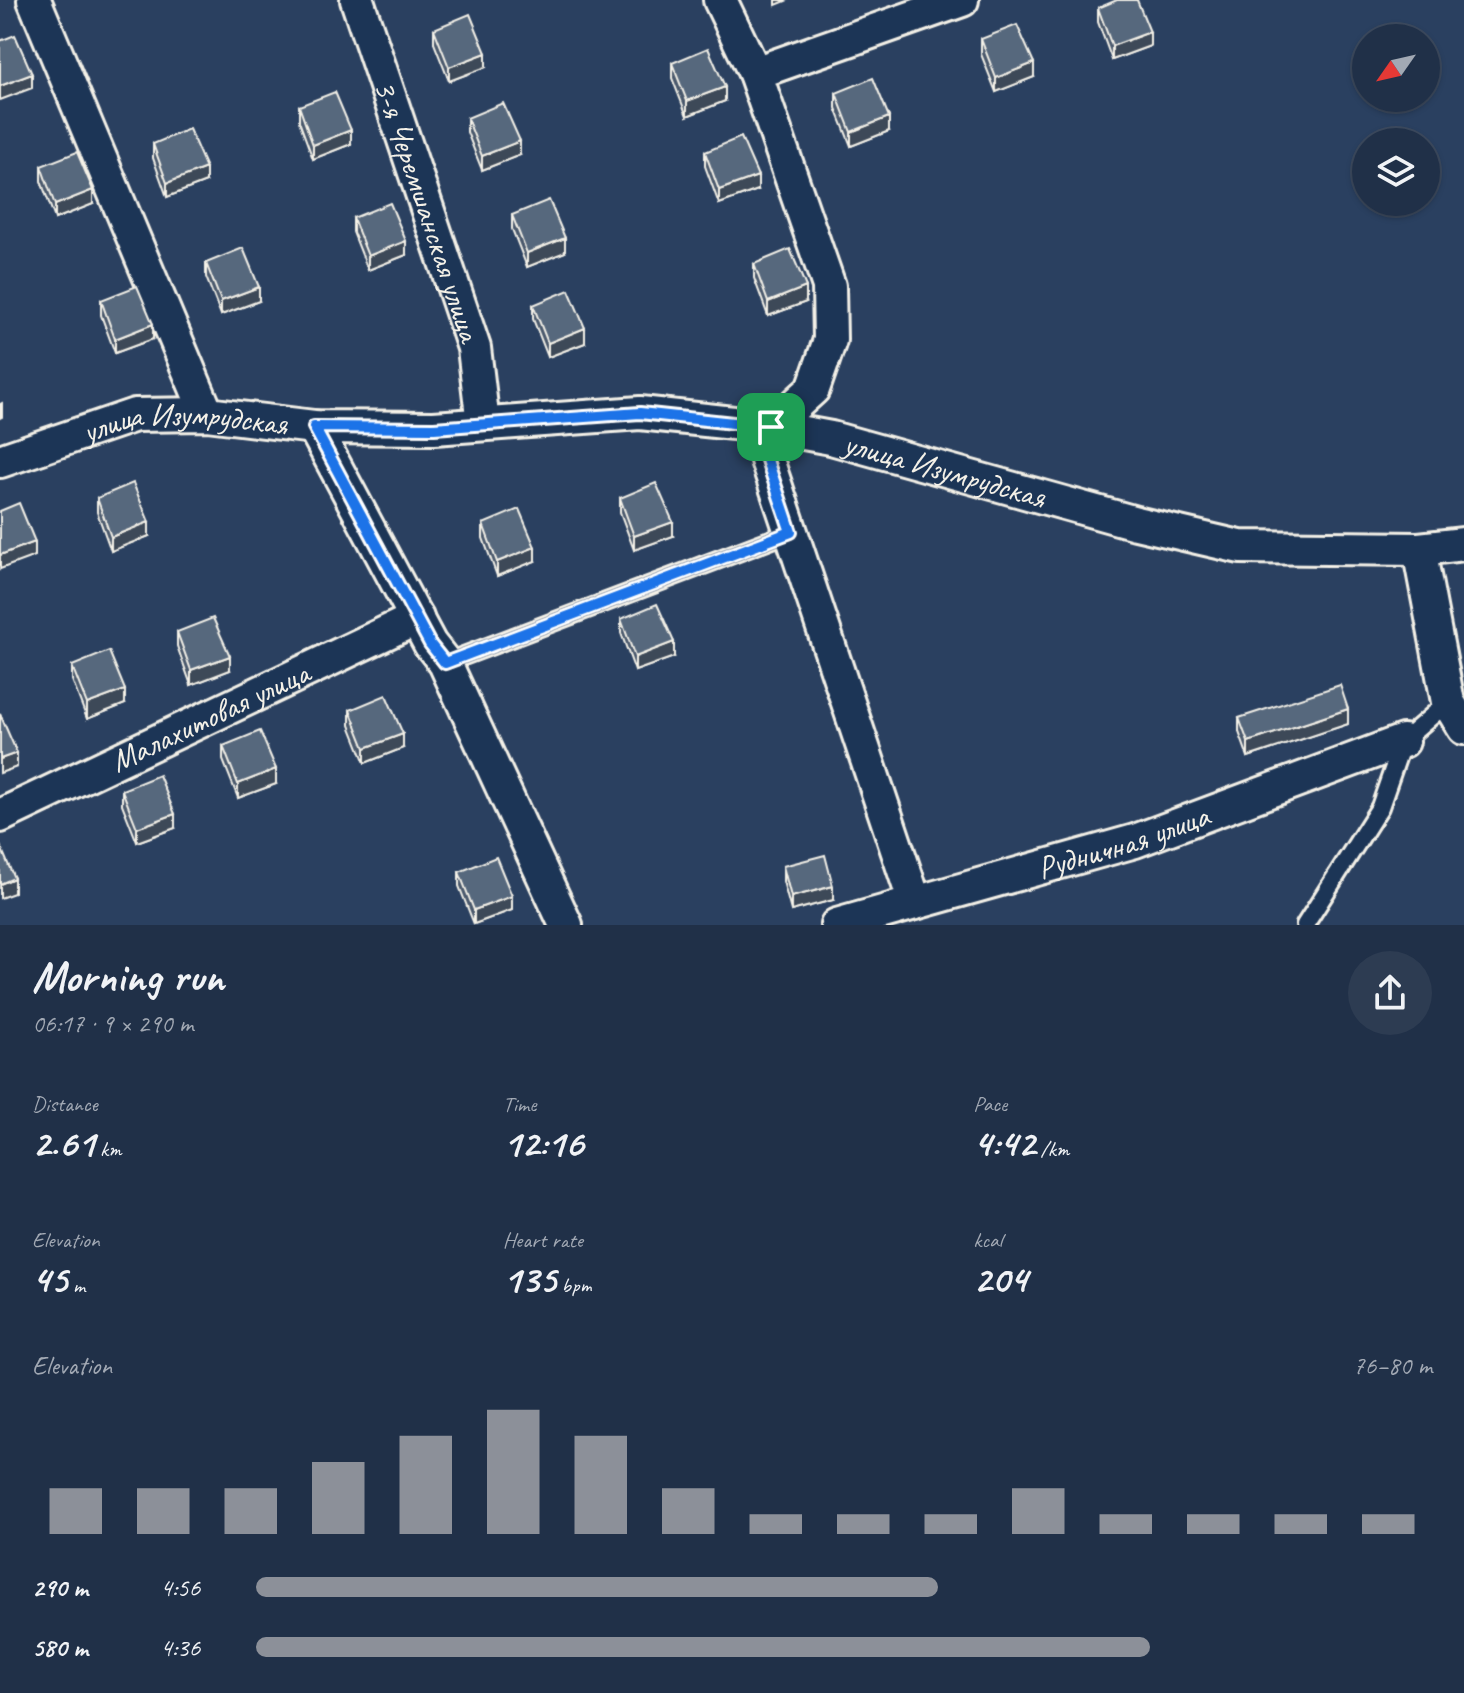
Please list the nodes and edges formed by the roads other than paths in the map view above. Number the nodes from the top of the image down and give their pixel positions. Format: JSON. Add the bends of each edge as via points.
{"nodes":[{"id":1,"x":34,"y":0,"type":"edge"},
{"id":2,"x":357,"y":0,"type":"edge"},
{"id":3,"x":720,"y":0,"type":"edge"},
{"id":4,"x":962,"y":0,"type":"edge"},
{"id":5,"x":755,"y":73,"type":"junction"},
{"id":6,"x":207,"y":414,"type":"junction"},
{"id":7,"x":483,"y":424,"type":"junction"},
{"id":8,"x":314,"y":427,"type":"junction"},
{"id":9,"x":771,"y":427,"type":"junction"},
{"id":10,"x":0,"y":461,"type":"edge"},
{"id":11,"x":791,"y":532,"type":"junction"},
{"id":12,"x":1464,"y":544,"type":"edge"},
{"id":13,"x":1419,"y":549,"type":"junction"},
{"id":14,"x":417,"y":618,"type":"junction"},
{"id":15,"x":445,"y":663,"type":"junction"},
{"id":16,"x":1456,"y":715,"type":"edge"},
{"id":17,"x":1403,"y":741,"type":"junction"},
{"id":18,"x":0,"y":816,"type":"edge"},
{"id":19,"x":915,"y":903,"type":"junction"},
{"id":20,"x":566,"y":925,"type":"edge"},
{"id":21,"x":837,"y":925,"type":"edge"},
{"id":22,"x":1305,"y":925,"type":"edge"}],
"edges":[{"from":1,"to":6,"type":"street"},
{"from":2,"to":7,"type":"street","name":"3-я Черемшанская улица","via":[[474,348]]},
{"from":3,"to":5,"type":"street"},
{"from":4,"to":5,"type":"street"},
{"from":5,"to":9,"type":"street","via":[[829,286],[830,340],[813,389]]},
{"from":6,"to":8,"type":"street","name":"улица Изумрудская"},
{"from":6,"to":10,"type":"street","name":"улица Изумрудская","via":[[135,415]]},
{"from":7,"to":8,"type":"street","name":"улица Изумрудская"},
{"from":7,"to":9,"type":"street","name":"улица Изумрудская","via":[[640,413]]},
{"from":8,"to":14,"type":"street"},
{"from":9,"to":11,"type":"street","via":[[767,460]]},
{"from":9,"to":13,"type":"street","name":"улица Изумрудская","via":[[831,438],[1240,547]]},
{"from":11,"to":15,"type":"lane"},
{"from":11,"to":19,"type":"street"},
{"from":12,"to":13,"type":"street","name":"улица Изумрудская"},
{"from":13,"to":16,"type":"street"},
{"from":14,"to":15,"type":"street"},
{"from":14,"to":18,"type":"street","name":"Малахитовая улица"},
{"from":15,"to":20,"type":"street"},
{"from":16,"to":17,"type":"lane"},
{"from":17,"to":19,"type":"street","name":"Рудничная улица","via":[[1135,841]]},
{"from":17,"to":22,"type":"lane","via":[[1380,807]]},
{"from":19,"to":21,"type":"street","name":"Рудничная улица"}]}
